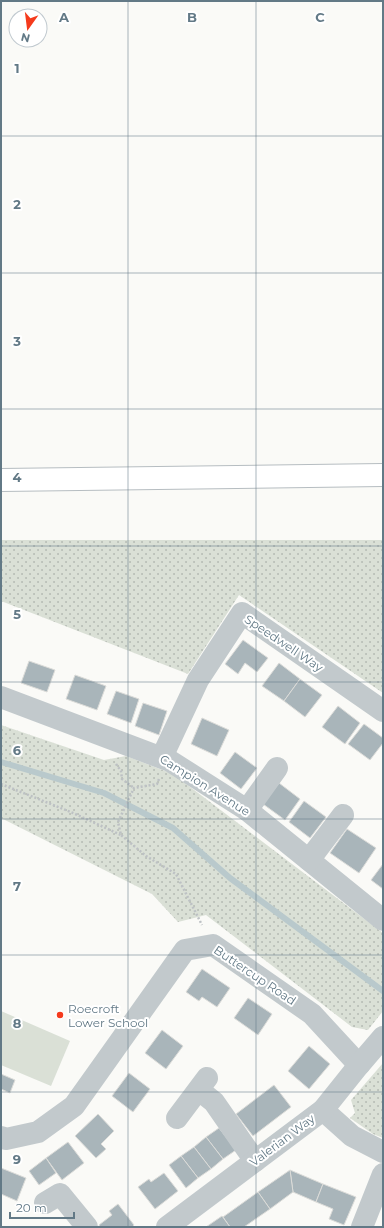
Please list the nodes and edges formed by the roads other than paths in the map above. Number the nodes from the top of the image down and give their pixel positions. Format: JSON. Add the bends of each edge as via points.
{"nodes":[{"id":1,"x":383,"y":475,"type":"edge"},
{"id":2,"x":1,"y":480,"type":"edge"},
{"id":3,"x":1,"y":697,"type":"edge"},
{"id":4,"x":383,"y":711,"type":"edge"},
{"id":5,"x":166,"y":759,"type":"junction"},
{"id":6,"x":277,"y":768,"type":"dead end"},
{"id":7,"x":247,"y":810,"type":"junction"},
{"id":8,"x":344,"y":815,"type":"dead end"},
{"id":9,"x":309,"y":860,"type":"junction"},
{"id":10,"x":383,"y":920,"type":"edge"},
{"id":11,"x":383,"y":1037,"type":"edge"},
{"id":12,"x":359,"y":1064,"type":"junction"},
{"id":13,"x":323,"y":1110,"type":"junction"},
{"id":14,"x":177,"y":1118,"type":"dead end"},
{"id":15,"x":1,"y":1137,"type":"edge"},
{"id":16,"x":383,"y":1152,"type":"edge"},
{"id":17,"x":255,"y":1160,"type":"junction"},
{"id":18,"x":383,"y":1174,"type":"edge"},
{"id":19,"x":45,"y":1203,"type":"dead end"},
{"id":20,"x":173,"y":1225,"type":"edge"},
{"id":21,"x":87,"y":1227,"type":"edge"},
{"id":22,"x":362,"y":1227,"type":"edge"}],
"edges":[{"from":1,"to":2,"type":"main road"},
{"from":3,"to":5,"type":"street","name":"Campion Avenue"},
{"from":4,"to":5,"type":"street","name":"Speedwell Way","via":[[242,613],[198,680]]},
{"from":5,"to":7,"type":"street","name":"Campion Avenue"},
{"from":6,"to":7,"type":"street"},
{"from":7,"to":9,"type":"street","name":"Campion Avenue"},
{"from":8,"to":9,"type":"street"},
{"from":9,"to":10,"type":"street","name":"Campion Avenue"},
{"from":11,"to":12,"type":"street","name":"Valerian Way"},
{"from":12,"to":13,"type":"street","name":"Valerian Way"},
{"from":12,"to":15,"type":"street","name":"Buttercup Road","via":[[312,1014],[213,945],[185,950],[74,1106],[38,1132],[6,1139]]},
{"from":13,"to":16,"type":"street","via":[[352,1136]]},
{"from":13,"to":17,"type":"street","name":"Valerian Way"},
{"from":14,"to":17,"type":"street","via":[[203,1084]]},
{"from":17,"to":20,"type":"street","name":"Valerian Way"},
{"from":18,"to":22,"type":"street"},
{"from":19,"to":21,"type":"street","via":[[60,1194]]}]}
